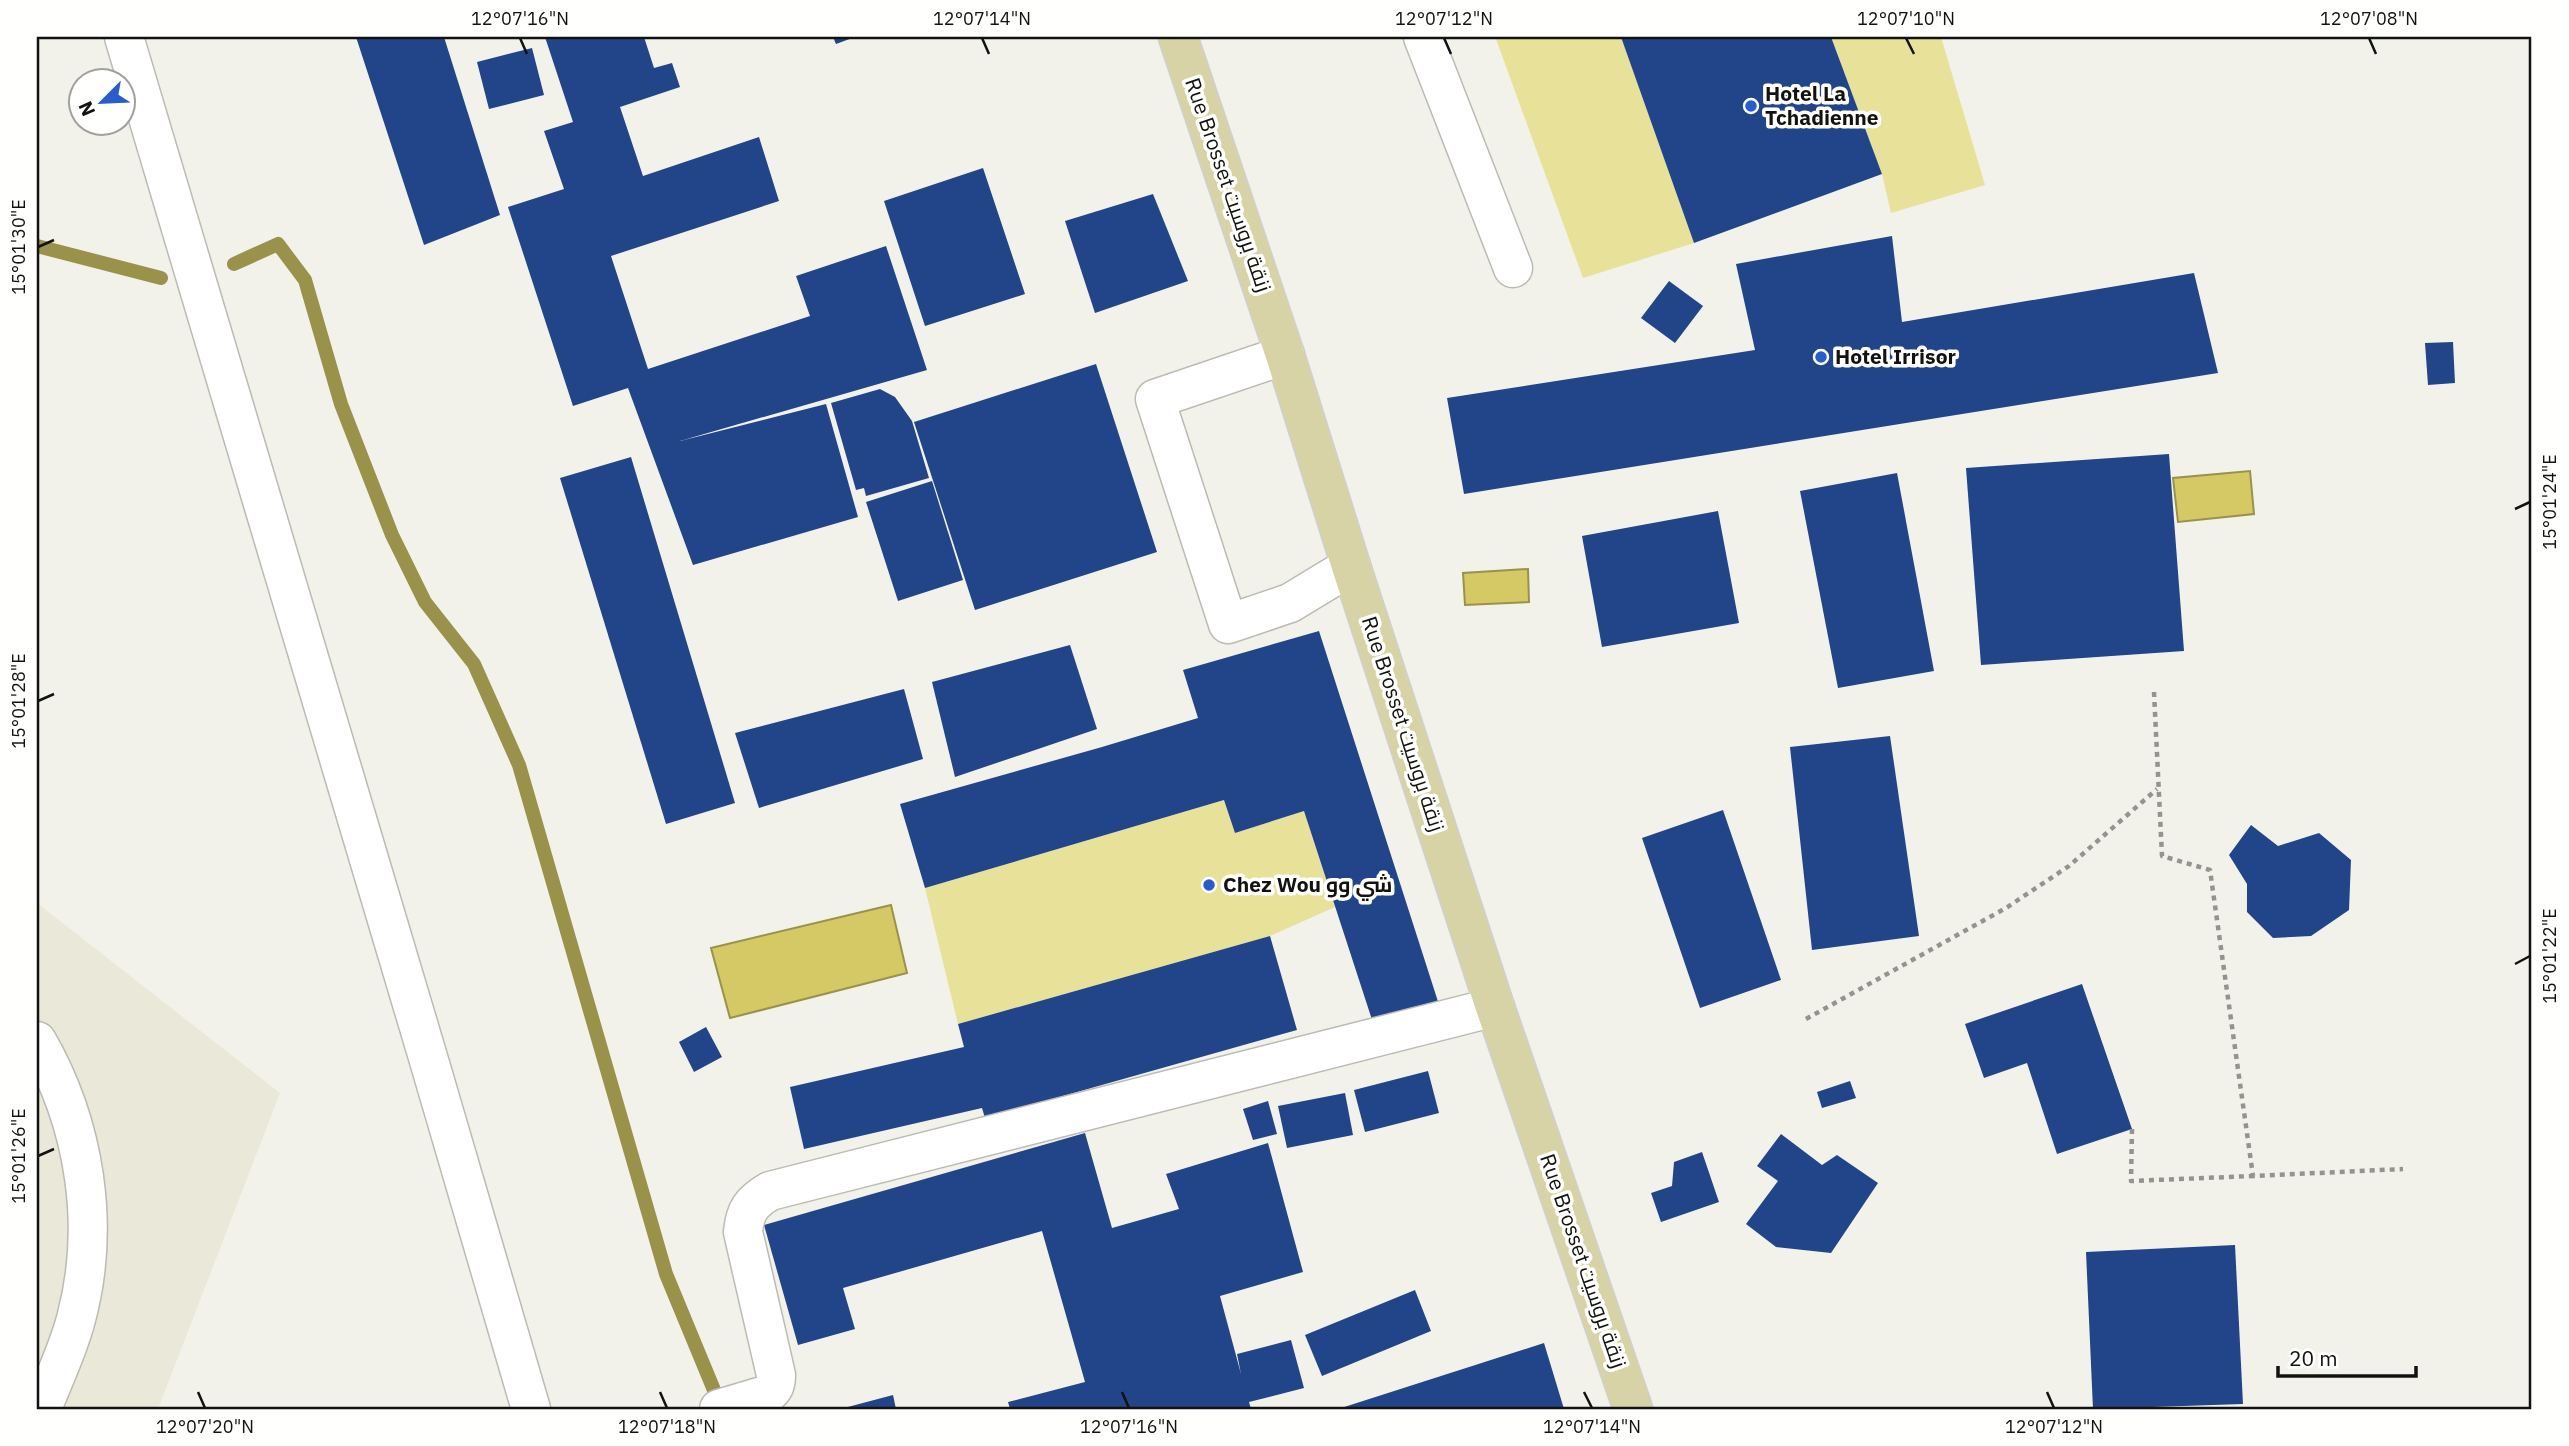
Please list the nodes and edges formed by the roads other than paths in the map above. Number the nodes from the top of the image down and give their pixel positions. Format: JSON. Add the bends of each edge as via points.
{"nodes":[{"id":1,"x":124,"y":37,"type":"edge"},
{"id":2,"x":1178,"y":37,"type":"edge"},
{"id":3,"x":1423,"y":37,"type":"edge"},
{"id":4,"x":1513,"y":268,"type":"dead end"},
{"id":5,"x":1286,"y":355,"type":"junction"},
{"id":6,"x":1351,"y":566,"type":"junction"},
{"id":7,"x":1495,"y":1007,"type":"junction"},
{"id":8,"x":37,"y":1041,"type":"edge"},
{"id":9,"x":730,"y":1406,"type":"edge"},
{"id":10,"x":42,"y":1409,"type":"edge"},
{"id":11,"x":531,"y":1409,"type":"edge"},
{"id":12,"x":1633,"y":1409,"type":"edge"}],
"edges":[{"from":1,"to":11,"type":"street"},
{"from":2,"to":5,"type":"main road","name":"Rue Brosset زنقة بروسيت"},
{"from":3,"to":4,"type":"street"},
{"from":5,"to":6,"type":"main road","name":"Rue Brosset زنقة بروسيت"},
{"from":5,"to":6,"type":"street","via":[[1155,399],[1228,624],[1290,603]]},
{"from":6,"to":7,"type":"main road","name":"Rue Brosset زنقة بروسيت"},
{"from":7,"to":9,"type":"street","via":[[770,1191],[750,1205],[743,1232],[776,1383],[766,1395]]},
{"from":7,"to":12,"type":"main road","name":"Rue Brosset زنقة بروسيت"},
{"from":8,"to":10,"type":"street","via":[[66,1103],[78,1145],[88,1233],[76,1321]]}]}
